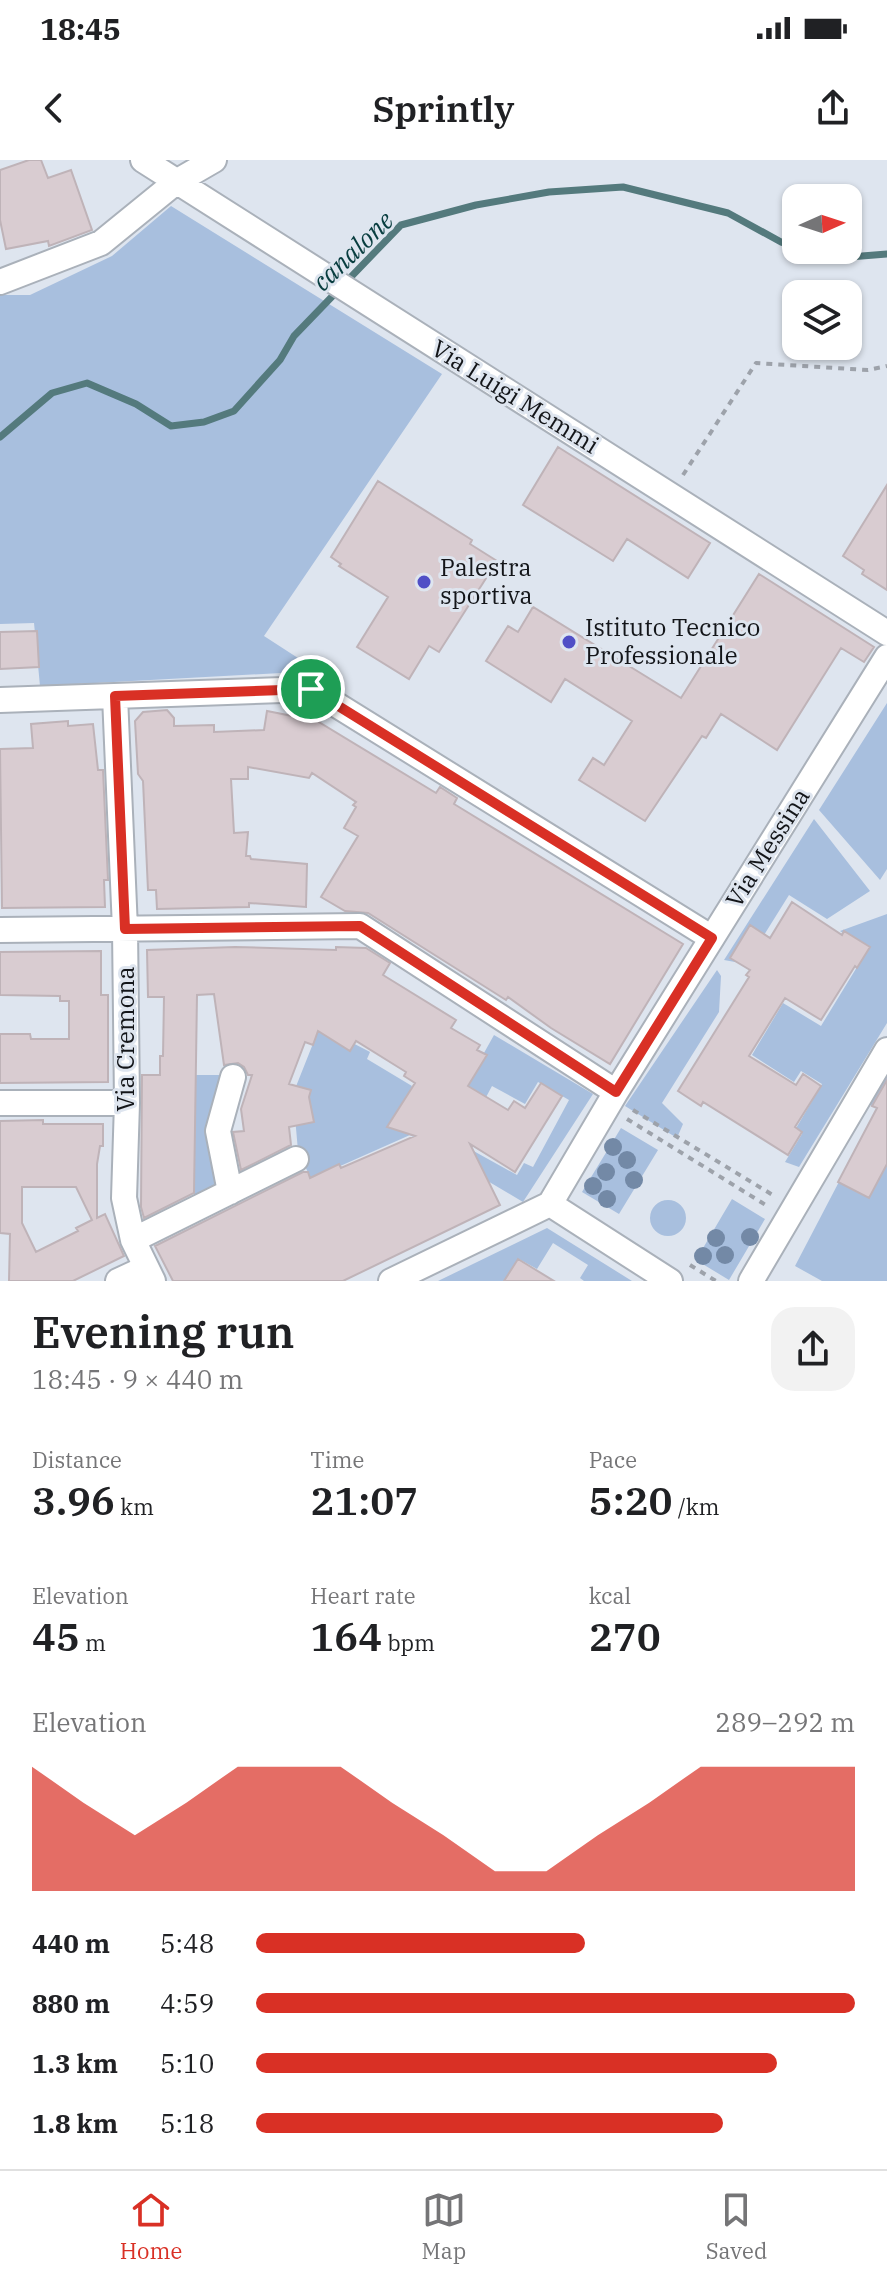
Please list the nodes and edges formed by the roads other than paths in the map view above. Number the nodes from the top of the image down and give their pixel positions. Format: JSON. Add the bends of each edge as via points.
{"nodes":[{"id":1,"x":143,"y":160,"type":"edge"},
{"id":2,"x":214,"y":160,"type":"edge"},
{"id":3,"x":176,"y":182,"type":"junction"},
{"id":4,"x":0,"y":282,"type":"edge"},
{"id":5,"x":887,"y":633,"type":"edge"},
{"id":6,"x":887,"y":657,"type":"edge"},
{"id":7,"x":115,"y":696,"type":"junction"},
{"id":8,"x":0,"y":700,"type":"edge"},
{"id":9,"x":125,"y":929,"type":"junction"},
{"id":10,"x":0,"y":930,"type":"edge"},
{"id":11,"x":712,"y":938,"type":"junction"},
{"id":12,"x":887,"y":1050,"type":"edge"},
{"id":13,"x":233,"y":1077,"type":"dead end"},
{"id":14,"x":0,"y":1103,"type":"edge"},
{"id":15,"x":127,"y":1103,"type":"junction"},
{"id":16,"x":614,"y":1105,"type":"junction"},
{"id":17,"x":296,"y":1159,"type":"dead end"},
{"id":18,"x":230,"y":1192,"type":"junction"},
{"id":19,"x":550,"y":1204,"type":"junction"},
{"id":20,"x":133,"y":1240,"type":"junction"},
{"id":21,"x":150,"y":1274,"type":"edge"},
{"id":22,"x":118,"y":1281,"type":"edge"},
{"id":23,"x":391,"y":1281,"type":"edge"},
{"id":24,"x":670,"y":1281,"type":"edge"},
{"id":25,"x":751,"y":1281,"type":"edge"}],
"edges":[{"from":1,"to":3,"type":"street","name":"Via Luigi Memmi"},
{"from":2,"to":3,"type":"street"},
{"from":3,"to":4,"type":"street","via":[[101,243]]},
{"from":3,"to":5,"type":"street","name":"Via Luigi Memmi"},
{"from":6,"to":11,"type":"street","name":"Via Messina"},
{"from":7,"to":8,"type":"street"},
{"from":7,"to":9,"type":"street","name":"Via Cremona"},
{"from":7,"to":11,"type":"street","via":[[311,689]]},
{"from":9,"to":10,"type":"street"},
{"from":9,"to":15,"type":"street","name":"Via Cremona"},
{"from":9,"to":16,"type":"street","via":[[360,926]]},
{"from":11,"to":16,"type":"street","name":"Via Messina"},
{"from":12,"to":25,"type":"street","via":[[784,1210]]},
{"from":13,"to":18,"type":"street","via":[[218,1131]]},
{"from":14,"to":15,"type":"street"},
{"from":15,"to":20,"type":"street","name":"Via Cremona","via":[[124,1198]]},
{"from":16,"to":19,"type":"street","name":"Via Messina"},
{"from":17,"to":18,"type":"street"},
{"from":18,"to":20,"type":"street"},
{"from":19,"to":23,"type":"street"},
{"from":19,"to":24,"type":"street"},
{"from":20,"to":21,"type":"street","name":"Via Cremona"},
{"from":21,"to":22,"type":"street"}]}
